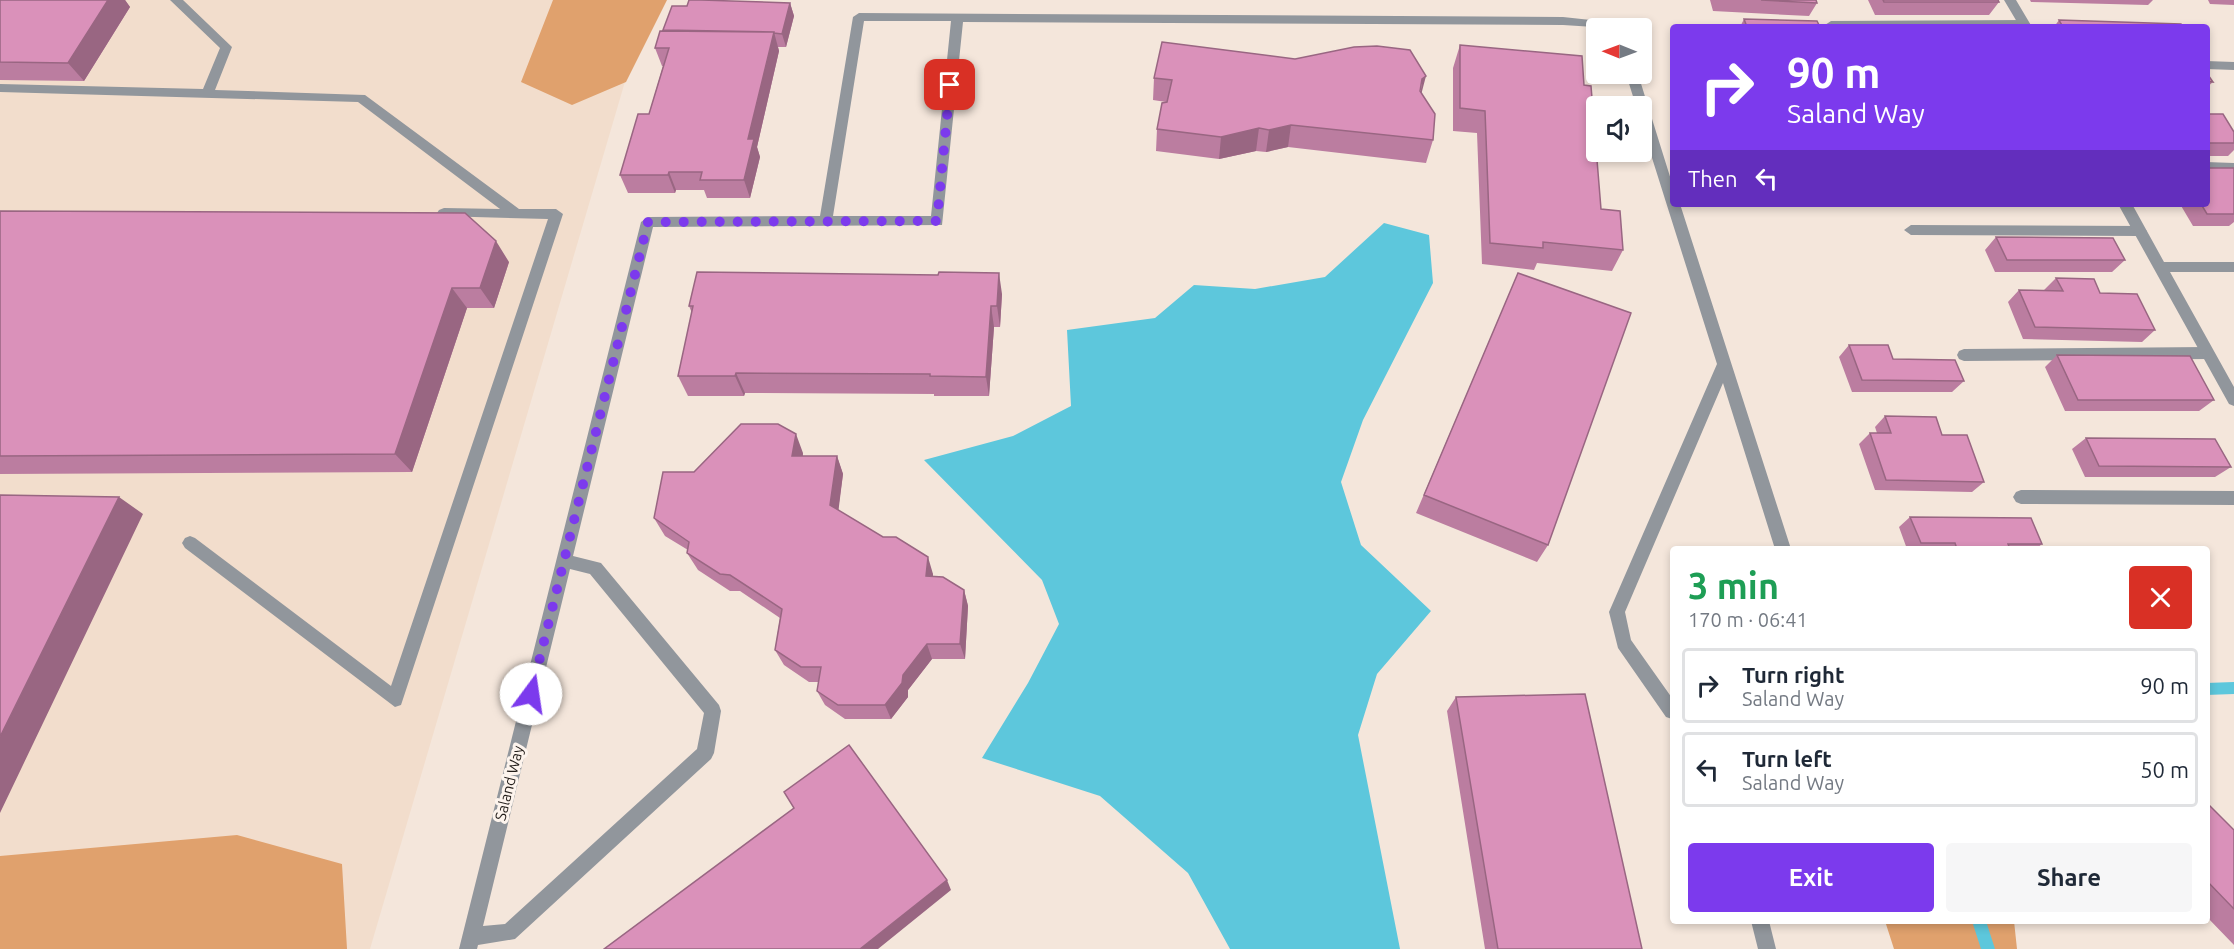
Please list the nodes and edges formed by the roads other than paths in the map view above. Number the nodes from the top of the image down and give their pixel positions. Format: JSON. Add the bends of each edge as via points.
{"nodes":[{"id":1,"x":176,"y":0,"type":"edge"},
{"id":2,"x":2010,"y":0,"type":"edge"},
{"id":3,"x":957,"y":18,"type":"junction"},
{"id":4,"x":1586,"y":23,"type":"edge"},
{"id":5,"x":2024,"y":24,"type":"edge"},
{"id":6,"x":2210,"y":65,"type":"edge"},
{"id":7,"x":2234,"y":66,"type":"edge"},
{"id":8,"x":1635,"y":84,"type":"edge"},
{"id":9,"x":0,"y":88,"type":"edge"},
{"id":10,"x":207,"y":94,"type":"junction"},
{"id":11,"x":2210,"y":167,"type":"edge"},
{"id":12,"x":2234,"y":168,"type":"edge"},
{"id":13,"x":1670,"y":194,"type":"edge"},
{"id":14,"x":1674,"y":207,"type":"edge"},
{"id":15,"x":2127,"y":207,"type":"edge"},
{"id":16,"x":431,"y":213,"type":"edge"},
{"id":17,"x":514,"y":213,"type":"junction"},
{"id":18,"x":826,"y":221,"type":"junction"},
{"id":19,"x":1911,"y":230,"type":"dead end"},
{"id":20,"x":2140,"y":231,"type":"junction"},
{"id":21,"x":2160,"y":267,"type":"junction"},
{"id":22,"x":2234,"y":267,"type":"edge"},
{"id":23,"x":2207,"y":352,"type":"junction"},
{"id":24,"x":1964,"y":355,"type":"dead end"},
{"id":25,"x":1724,"y":364,"type":"junction"},
{"id":26,"x":2234,"y":400,"type":"edge"},
{"id":27,"x":2021,"y":497,"type":"dead end"},
{"id":28,"x":2234,"y":498,"type":"edge"},
{"id":29,"x":190,"y":543,"type":"dead end"},
{"id":30,"x":1782,"y":546,"type":"edge"},
{"id":31,"x":564,"y":561,"type":"junction"},
{"id":32,"x":1670,"y":708,"type":"edge"},
{"id":33,"x":1761,"y":924,"type":"edge"},
{"id":34,"x":470,"y":943,"type":"edge"},
{"id":35,"x":1767,"y":949,"type":"edge"}],
"edges":[{"from":1,"to":10,"type":"street","via":[[226,47]]},
{"from":2,"to":5,"type":"street"},
{"from":3,"to":4,"type":"street"},
{"from":3,"to":18,"type":"street","via":[[859,17]]},
{"from":3,"to":18,"type":"street","name":"Saland Way","via":[[937,221]]},
{"from":6,"to":7,"type":"street"},
{"from":8,"to":13,"type":"street"},
{"from":9,"to":10,"type":"street"},
{"from":10,"to":17,"type":"street","via":[[361,98]]},
{"from":11,"to":12,"type":"street"},
{"from":14,"to":25,"type":"street"},
{"from":15,"to":20,"type":"street"},
{"from":16,"to":17,"type":"street"},
{"from":17,"to":29,"type":"street","via":[[556,214],[395,699]]},
{"from":18,"to":31,"type":"street","name":"Saland Way","via":[[648,222]]},
{"from":19,"to":20,"type":"street"},
{"from":20,"to":21,"type":"street"},
{"from":21,"to":22,"type":"street"},
{"from":21,"to":23,"type":"street"},
{"from":23,"to":24,"type":"street"},
{"from":23,"to":26,"type":"street"},
{"from":25,"to":30,"type":"street"},
{"from":25,"to":32,"type":"street","via":[[1617,612],[1624,643]]},
{"from":27,"to":28,"type":"street"},
{"from":31,"to":34,"type":"street","name":"Saland Way"},
{"from":31,"to":34,"type":"street","via":[[595,568],[713,711],[705,753],[509,933]]},
{"from":33,"to":35,"type":"street"}]}
